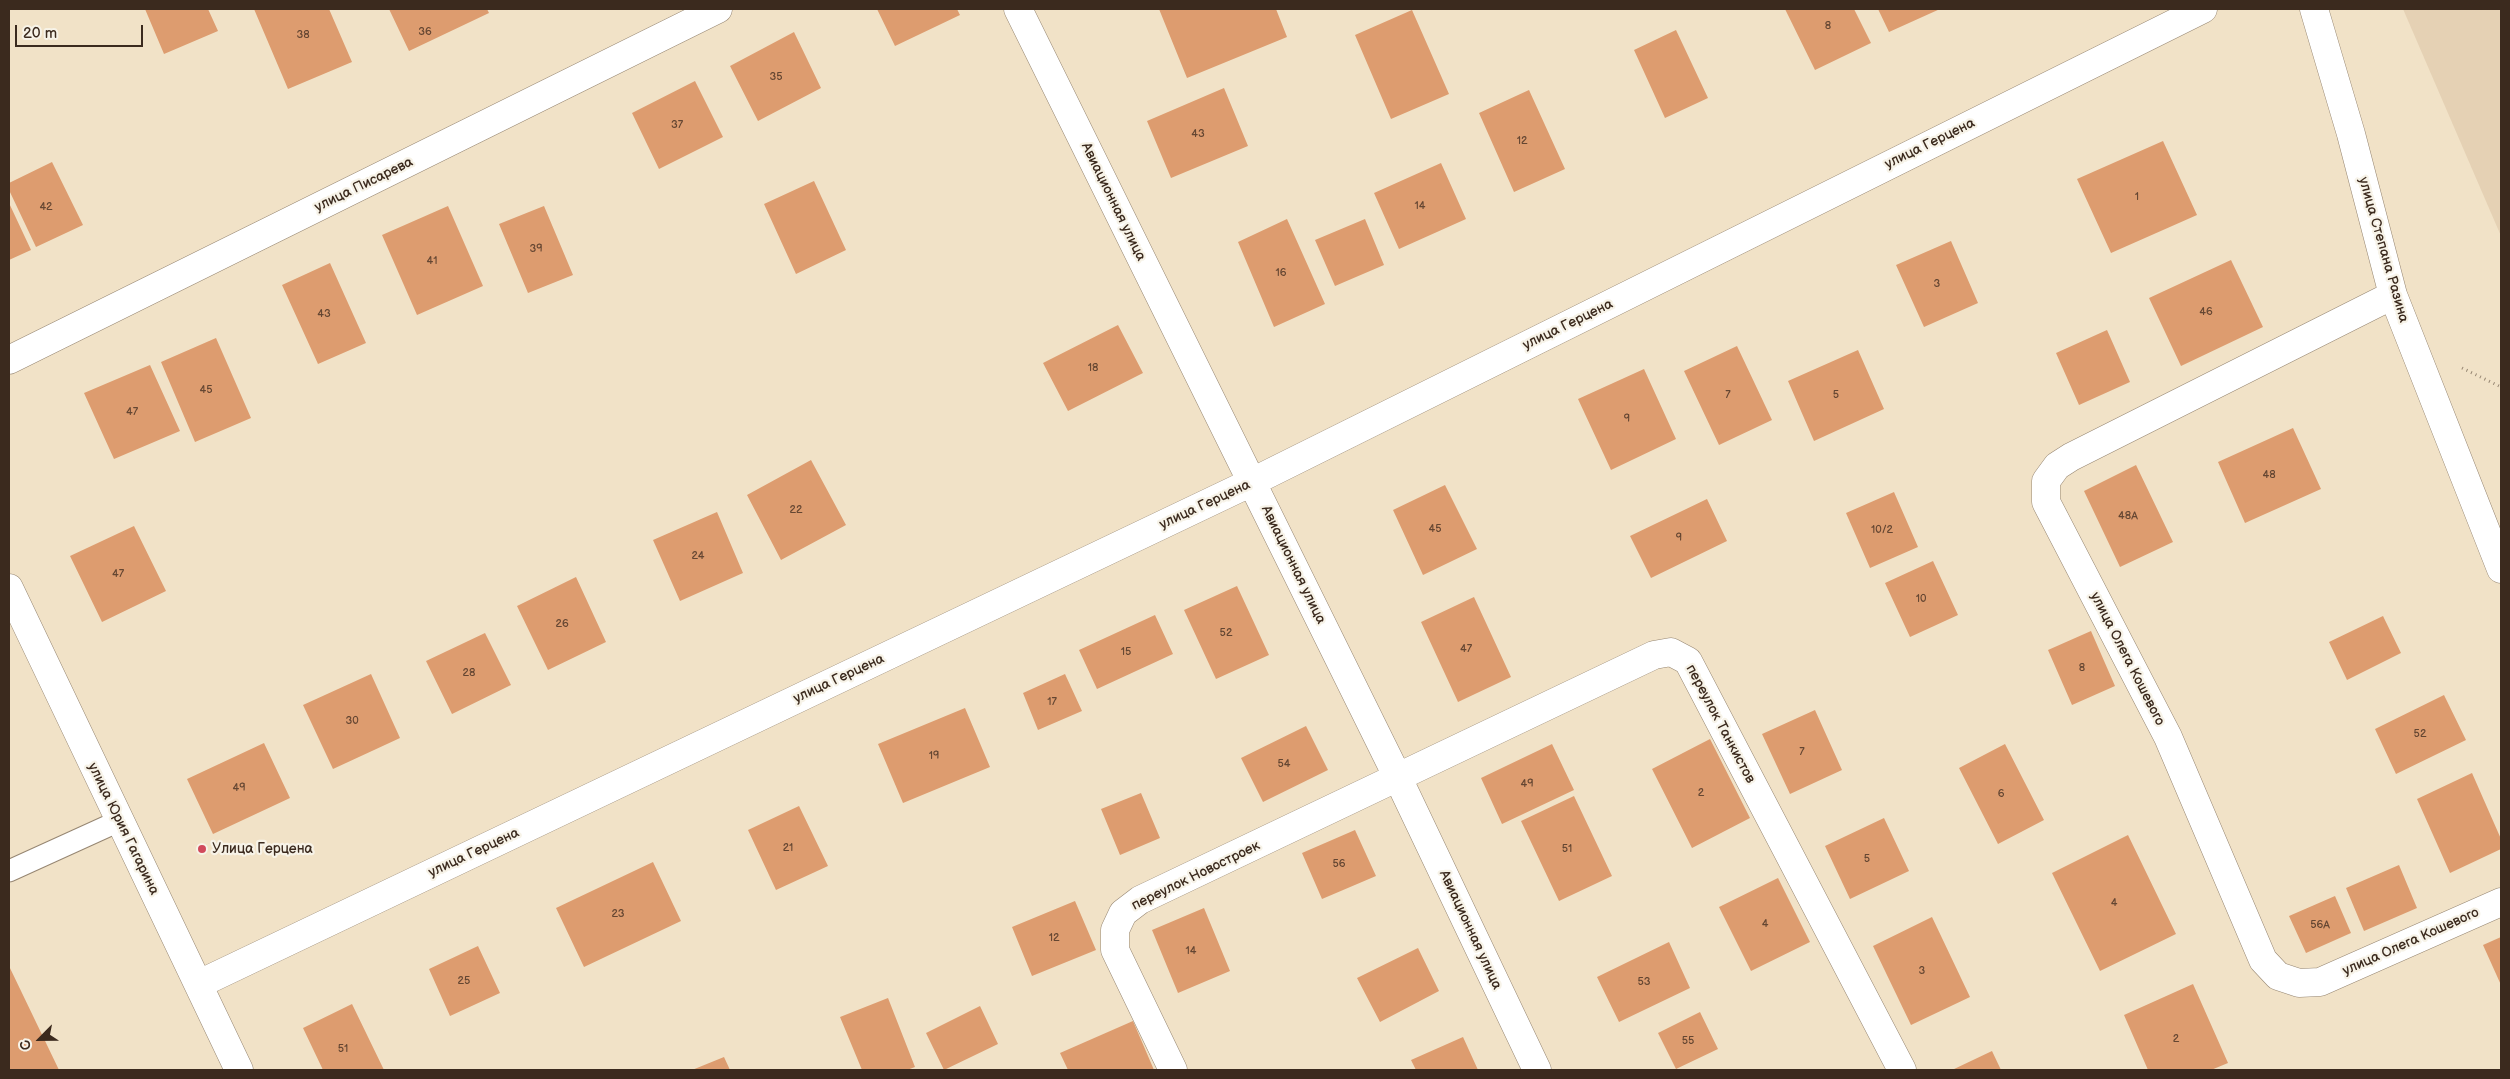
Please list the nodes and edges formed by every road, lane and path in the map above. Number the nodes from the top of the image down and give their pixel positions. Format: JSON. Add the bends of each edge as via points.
{"nodes":[{"id":1,"x":718,"y":9,"type":"edge"},
{"id":2,"x":1018,"y":9,"type":"edge"},
{"id":3,"x":2203,"y":9,"type":"edge"},
{"id":4,"x":2314,"y":9,"type":"edge"},
{"id":5,"x":2394,"y":296,"type":"junction"},
{"id":6,"x":9,"y":360,"type":"edge"},
{"id":7,"x":1252,"y":482,"type":"junction"},
{"id":8,"x":2501,"y":569,"type":"edge"},
{"id":9,"x":9,"y":588,"type":"edge"},
{"id":10,"x":1398,"y":778,"type":"junction"},
{"id":11,"x":119,"y":822,"type":"junction"},
{"id":12,"x":9,"y":871,"type":"edge"},
{"id":13,"x":2501,"y":902,"type":"edge"},
{"id":14,"x":199,"y":984,"type":"junction"},
{"id":15,"x":239,"y":1070,"type":"edge"},
{"id":16,"x":1173,"y":1070,"type":"edge"},
{"id":17,"x":1537,"y":1070,"type":"edge"},
{"id":18,"x":1902,"y":1070,"type":"edge"}],
"edges":[{"from":1,"to":6,"type":"street","name":"улица Писарева"},
{"from":2,"to":7,"type":"street","name":"Авиационная улица"},
{"from":3,"to":7,"type":"street","name":"улица Герцена"},
{"from":4,"to":5,"type":"street","name":"улица Степана Разина"},
{"from":5,"to":8,"type":"street","name":"улица Степана Разина"},
{"from":5,"to":13,"type":"street","name":"улица Олега Кошевого","via":[[2071,457],[2057,466],[2046,481],[2046,502],[2168,738],[2263,960],[2278,976],[2299,983],[2320,982]]},
{"from":7,"to":10,"type":"street","name":"Авиационная улица"},
{"from":7,"to":14,"type":"street","name":"улица Герцена"},
{"from":9,"to":11,"type":"street","name":"улица Юрия Гагарина"},
{"from":10,"to":16,"type":"street","name":"переулок Новостроек","via":[[1140,900],[1123,912],[1115,930],[1115,950]]},
{"from":10,"to":17,"type":"street","name":"Авиационная улица"},
{"from":10,"to":18,"type":"street","name":"переулок Танкистов","via":[[1654,655],[1671,652],[1688,661]]},
{"from":11,"to":12,"type":"lane"},
{"from":11,"to":14,"type":"street","name":"улица Юрия Гагарина"},
{"from":14,"to":15,"type":"street","name":"улица Юрия Гагарина"}]}
